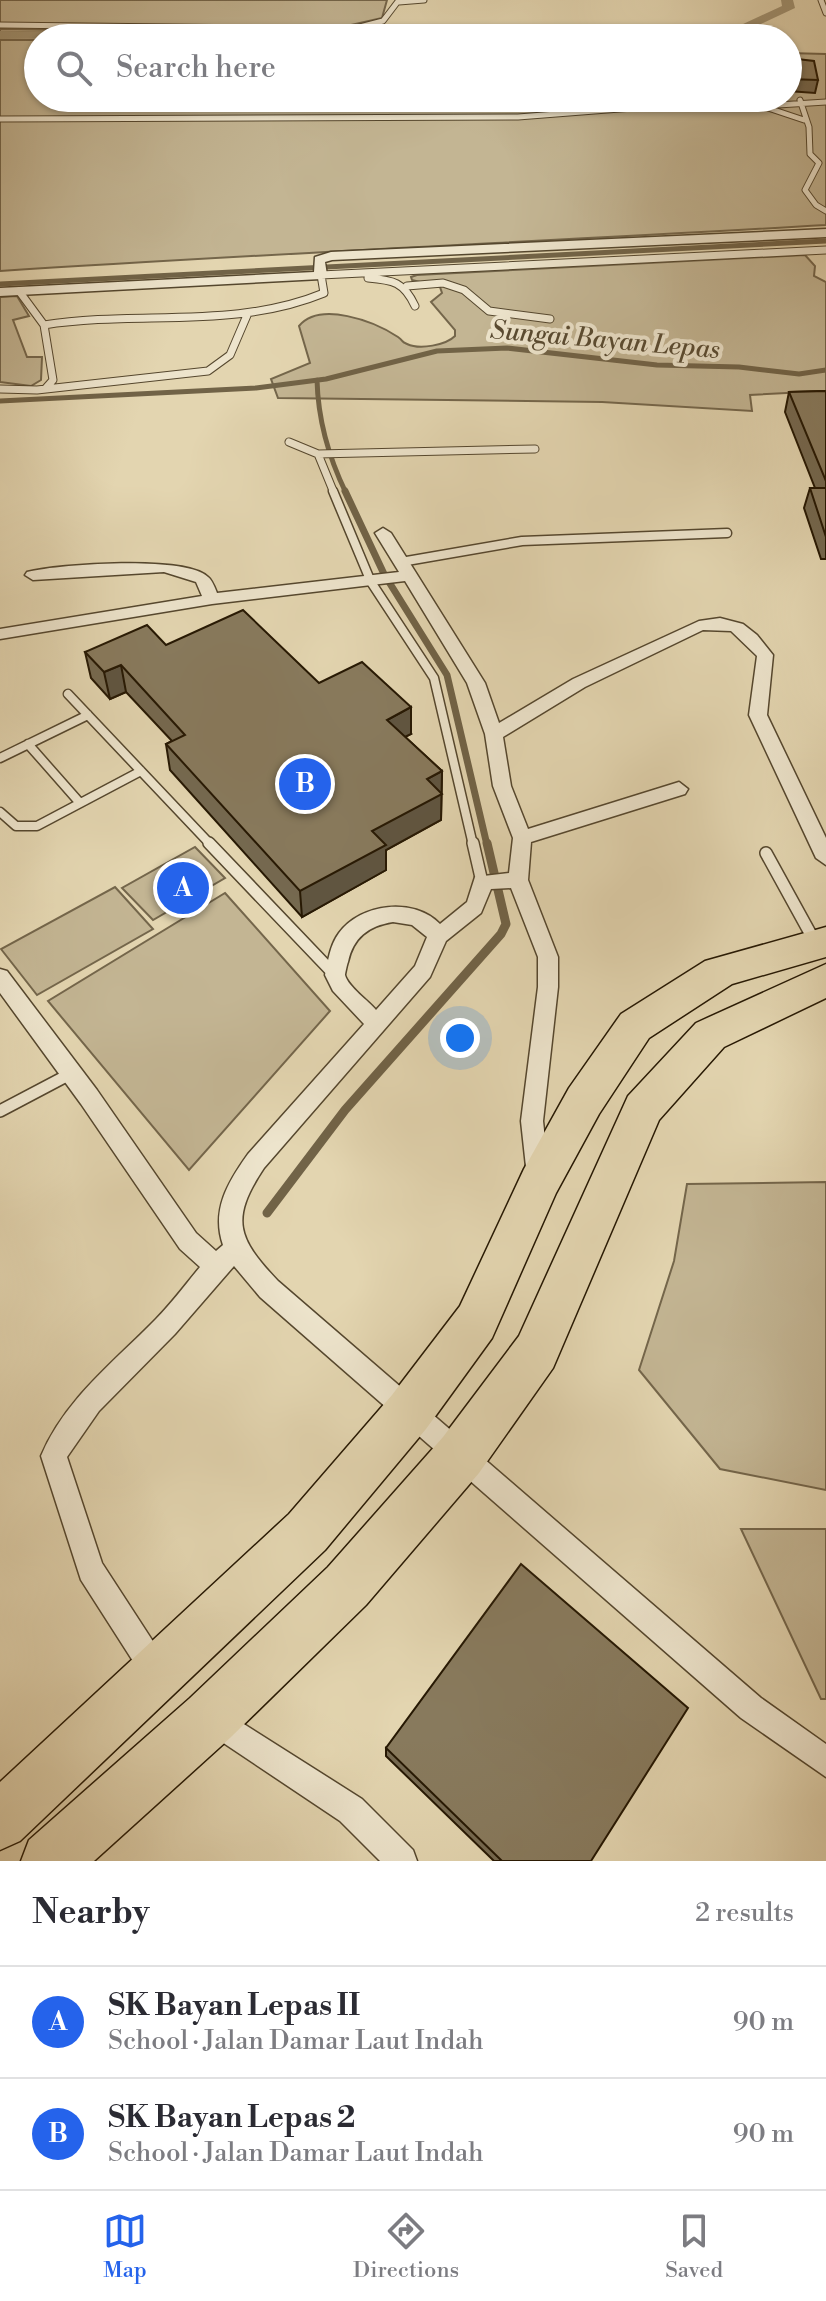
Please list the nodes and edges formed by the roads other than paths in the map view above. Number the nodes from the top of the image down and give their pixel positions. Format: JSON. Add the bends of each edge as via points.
{"nodes":[{"id":1,"x":424,"y":0,"type":"edge"},
{"id":2,"x":814,"y":0,"type":"edge"},
{"id":3,"x":824,"y":0,"type":"edge"},
{"id":4,"x":399,"y":1,"type":"edge"},
{"id":5,"x":826,"y":13,"type":"edge"},
{"id":6,"x":371,"y":24,"type":"edge"},
{"id":7,"x":0,"y":25,"type":"edge"},
{"id":8,"x":24,"y":25,"type":"edge"},
{"id":9,"x":802,"y":100,"type":"edge"},
{"id":10,"x":826,"y":102,"type":"edge"},
{"id":11,"x":802,"y":110,"type":"edge"},
{"id":12,"x":582,"y":112,"type":"edge"},
{"id":13,"x":780,"y":112,"type":"edge"},
{"id":14,"x":0,"y":119,"type":"edge"},
{"id":15,"x":804,"y":120,"type":"junction"},
{"id":16,"x":826,"y":211,"type":"edge"},
{"id":17,"x":826,"y":233,"type":"edge"},
{"id":18,"x":826,"y":250,"type":"edge"},
{"id":19,"x":320,"y":270,"type":"junction"},
{"id":20,"x":360,"y":273,"type":"junction"},
{"id":21,"x":407,"y":286,"type":"junction"},
{"id":22,"x":19,"y":291,"type":"junction"},
{"id":23,"x":0,"y":292,"type":"edge"},
{"id":24,"x":415,"y":306,"type":"dead end"},
{"id":25,"x":248,"y":313,"type":"junction"},
{"id":26,"x":550,"y":319,"type":"dead end"},
{"id":27,"x":44,"y":325,"type":"junction"},
{"id":28,"x":0,"y":389,"type":"edge"},
{"id":29,"x":45,"y":389,"type":"junction"},
{"id":30,"x":289,"y":442,"type":"dead end"},
{"id":31,"x":535,"y":449,"type":"dead end"},
{"id":32,"x":318,"y":454,"type":"junction"},
{"id":33,"x":383,"y":533,"type":"dead end"},
{"id":34,"x":727,"y":533,"type":"dead end"},
{"id":35,"x":403,"y":572,"type":"junction"},
{"id":36,"x":33,"y":575,"type":"dead end"},
{"id":37,"x":375,"y":581,"type":"junction"},
{"id":38,"x":212,"y":599,"type":"junction"},
{"id":39,"x":0,"y":634,"type":"edge"},
{"id":40,"x":68,"y":694,"type":"dead end"},
{"id":41,"x":88,"y":715,"type":"junction"},
{"id":42,"x":494,"y":734,"type":"junction"},
{"id":43,"x":28,"y":744,"type":"junction"},
{"id":44,"x":0,"y":758,"type":"edge"},
{"id":45,"x":141,"y":771,"type":"junction"},
{"id":46,"x":679,"y":789,"type":"dead end"},
{"id":47,"x":80,"y":803,"type":"junction"},
{"id":48,"x":0,"y":812,"type":"edge"},
{"id":49,"x":522,"y":838,"type":"junction"},
{"id":50,"x":766,"y":853,"type":"dead end"},
{"id":51,"x":826,"y":858,"type":"edge"},
{"id":52,"x":499,"y":881,"type":"junction"},
{"id":53,"x":438,"y":936,"type":"junction"},
{"id":54,"x":822,"y":955,"type":"edge"},
{"id":55,"x":335,"y":975,"type":"junction"},
{"id":56,"x":0,"y":977,"type":"edge"},
{"id":57,"x":377,"y":1024,"type":"junction"},
{"id":58,"x":72,"y":1073,"type":"junction"},
{"id":59,"x":0,"y":1111,"type":"edge"},
{"id":60,"x":539,"y":1183,"type":"junction"},
{"id":61,"x":226,"y":1258,"type":"junction"},
{"id":62,"x":409,"y":1412,"type":"junction"},
{"id":63,"x":461,"y":1455,"type":"junction"},
{"id":64,"x":158,"y":1675,"type":"junction"},
{"id":65,"x":210,"y":1718,"type":"junction"},
{"id":66,"x":826,"y":1762,"type":"edge"},
{"id":67,"x":0,"y":1821,"type":"edge"},
{"id":68,"x":50,"y":1861,"type":"edge"},
{"id":69,"x":402,"y":1861,"type":"edge"}],
"edges":[{"from":1,"to":4,"type":"lane"},
{"from":2,"to":3,"type":"lane"},
{"from":3,"to":5,"type":"lane"},
{"from":4,"to":6,"type":"lane","via":[[383,21]]},
{"from":7,"to":8,"type":"lane"},
{"from":9,"to":10,"type":"lane"},
{"from":11,"to":15,"type":"lane"},
{"from":12,"to":14,"type":"lane","via":[[518,117]]},
{"from":13,"to":15,"type":"lane"},
{"from":15,"to":16,"type":"lane","via":[[810,154],[819,163],[805,190]]},
{"from":17,"to":19,"type":"street","via":[[331,256]]},
{"from":18,"to":20,"type":"lane"},
{"from":19,"to":20,"type":"lane"},
{"from":19,"to":22,"type":"street"},
{"from":19,"to":25,"type":"lane","via":[[324,293]]},
{"from":20,"to":21,"type":"lane"},
{"from":21,"to":24,"type":"lane"},
{"from":21,"to":26,"type":"lane","via":[[443,283],[464,290],[489,311]]},
{"from":22,"to":23,"type":"street"},
{"from":22,"to":27,"type":"lane"},
{"from":25,"to":27,"type":"lane"},
{"from":25,"to":29,"type":"lane","via":[[223,367]]},
{"from":27,"to":29,"type":"lane","via":[[53,380]]},
{"from":28,"to":29,"type":"lane"},
{"from":30,"to":32,"type":"lane"},
{"from":31,"to":32,"type":"lane"},
{"from":32,"to":37,"type":"lane"},
{"from":33,"to":35,"type":"street"},
{"from":34,"to":35,"type":"lane","via":[[564,537],[458,547]]},
{"from":35,"to":37,"type":"street"},
{"from":35,"to":42,"type":"street","via":[[476,683]]},
{"from":36,"to":38,"type":"street","via":[[164,567],[202,579]]},
{"from":37,"to":38,"type":"street"},
{"from":37,"to":52,"type":"lane","via":[[434,678]]},
{"from":38,"to":39,"type":"street"},
{"from":40,"to":41,"type":"lane"},
{"from":41,"to":43,"type":"lane"},
{"from":41,"to":45,"type":"lane"},
{"from":42,"to":49,"type":"street","via":[[502,786]]},
{"from":42,"to":51,"type":"street","via":[[579,683],[686,632],[715,622],[732,624],[765,655],[758,715]]},
{"from":43,"to":44,"type":"lane"},
{"from":43,"to":47,"type":"lane"},
{"from":45,"to":47,"type":"lane"},
{"from":45,"to":55,"type":"lane"},
{"from":46,"to":49,"type":"street"},
{"from":47,"to":48,"type":"lane","via":[[23,829],[12,827]]},
{"from":49,"to":52,"type":"street"},
{"from":50,"to":54,"type":"lane"},
{"from":52,"to":53,"type":"street"},
{"from":52,"to":60,"type":"street","via":[[548,957],[532,1121]]},
{"from":53,"to":55,"type":"street","via":[[420,917],[385,915],[368,921],[346,938]]},
{"from":53,"to":57,"type":"street","via":[[423,971]]},
{"from":54,"to":60,"type":"highway","via":[[719,972],[635,1026],[584,1101]]},
{"from":54,"to":63,"type":"highway","via":[[710,1035],[643,1109],[536,1352]]},
{"from":55,"to":57,"type":"street"},
{"from":56,"to":58,"type":"street"},
{"from":57,"to":61,"type":"street","via":[[242,1179],[227,1220]]},
{"from":58,"to":59,"type":"lane"},
{"from":58,"to":61,"type":"street","via":[[188,1241]]},
{"from":60,"to":62,"type":"highway","via":[[476,1322]]},
{"from":61,"to":62,"type":"street","via":[[250,1270]]},
{"from":61,"to":64,"type":"street","via":[[166,1326],[95,1393],[54,1456],[91,1570]]},
{"from":62,"to":63,"type":"street"},
{"from":62,"to":64,"type":"highway","via":[[307,1532]]},
{"from":63,"to":65,"type":"highway","via":[[347,1586]]},
{"from":63,"to":66,"type":"street","via":[[751,1708]]},
{"from":64,"to":67,"type":"highway"},
{"from":65,"to":68,"type":"highway"},
{"from":65,"to":69,"type":"street","via":[[351,1810]]}]}
